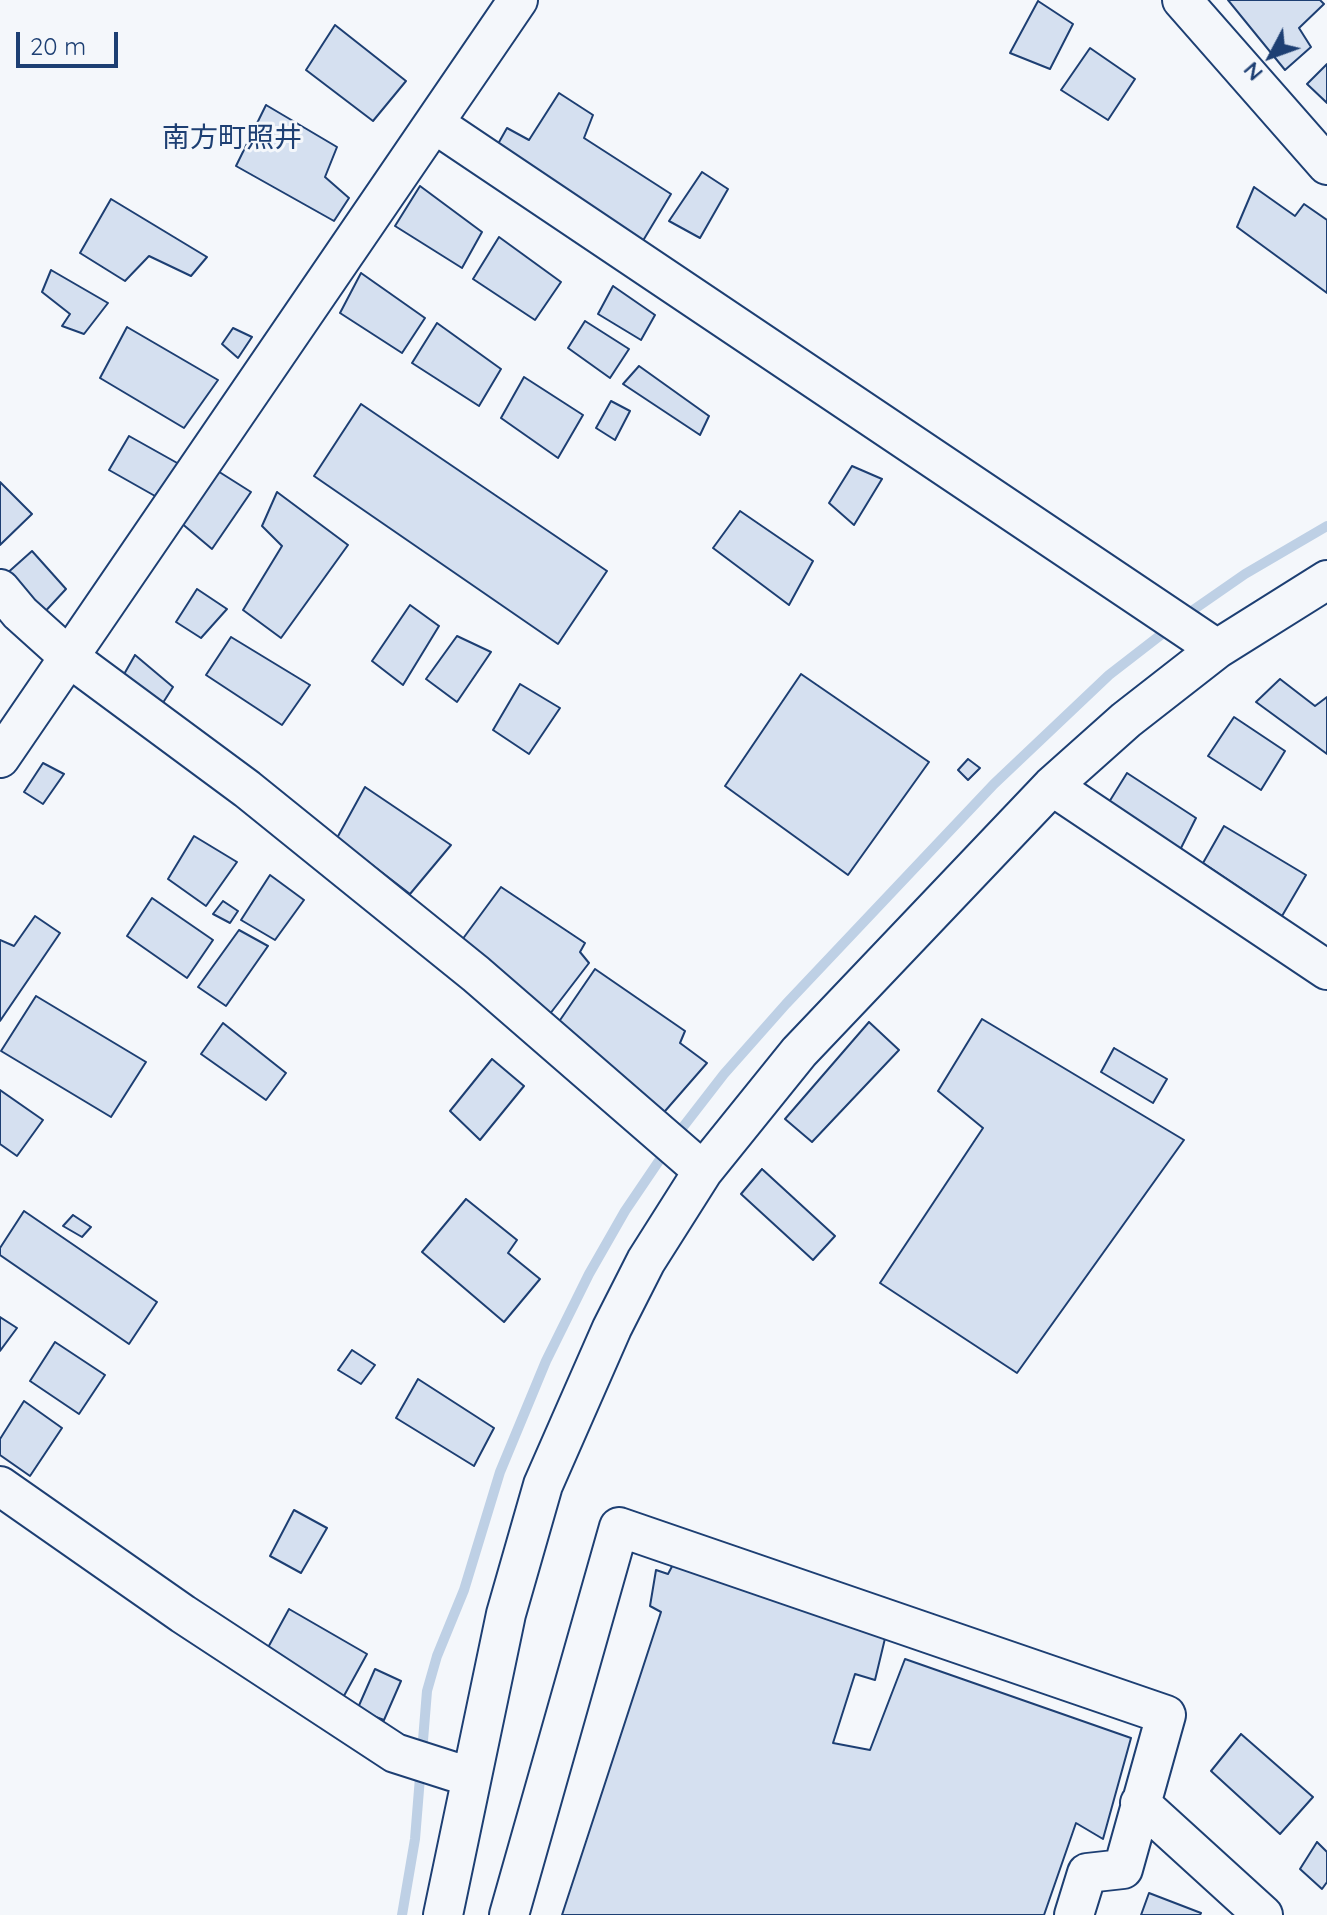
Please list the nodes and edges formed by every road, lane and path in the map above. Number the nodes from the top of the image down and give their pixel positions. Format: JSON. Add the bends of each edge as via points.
{"nodes":[{"id":1,"x":518,"y":0,"type":"edge"},
{"id":2,"x":1182,"y":0,"type":"edge"},
{"id":3,"x":435,"y":124,"type":"junction"},
{"id":4,"x":1327,"y":165,"type":"edge"},
{"id":5,"x":1327,"y":580,"type":"edge"},
{"id":6,"x":0,"y":589,"type":"edge"},
{"id":7,"x":1190,"y":632,"type":"junction"},
{"id":8,"x":70,"y":658,"type":"junction"},
{"id":9,"x":0,"y":758,"type":"edge"},
{"id":10,"x":1052,"y":786,"type":"junction"},
{"id":11,"x":1327,"y":970,"type":"edge"},
{"id":12,"x":682,"y":1153,"type":"junction"},
{"id":13,"x":0,"y":1486,"type":"edge"},
{"id":14,"x":470,"y":1777,"type":"junction"},
{"id":15,"x":1140,"y":1803,"type":"junction"},
{"id":16,"x":443,"y":1915,"type":"edge"},
{"id":17,"x":509,"y":1915,"type":"edge"},
{"id":18,"x":1074,"y":1915,"type":"edge"},
{"id":19,"x":1263,"y":1915,"type":"edge"}],
"edges":[{"from":1,"to":3,"type":"street"},
{"from":2,"to":4,"type":"street"},
{"from":3,"to":7,"type":"street"},
{"from":3,"to":8,"type":"street"},
{"from":5,"to":7,"type":"street"},
{"from":6,"to":8,"type":"street"},
{"from":7,"to":10,"type":"street","via":[[1126,720]]},
{"from":8,"to":9,"type":"street"},
{"from":8,"to":12,"type":"street","via":[[247,789],[476,974]]},
{"from":10,"to":11,"type":"street"},
{"from":10,"to":12,"type":"street","via":[[799,1052]]},
{"from":12,"to":14,"type":"street","via":[[646,1261],[543,1485],[506,1614]]},
{"from":13,"to":14,"type":"street","via":[[395,1753]]},
{"from":14,"to":16,"type":"street"},
{"from":15,"to":17,"type":"street","via":[[1166,1715],[619,1527]]},
{"from":15,"to":18,"type":"street","via":[[1123,1869],[1087,1873]]},
{"from":15,"to":19,"type":"street"}]}
